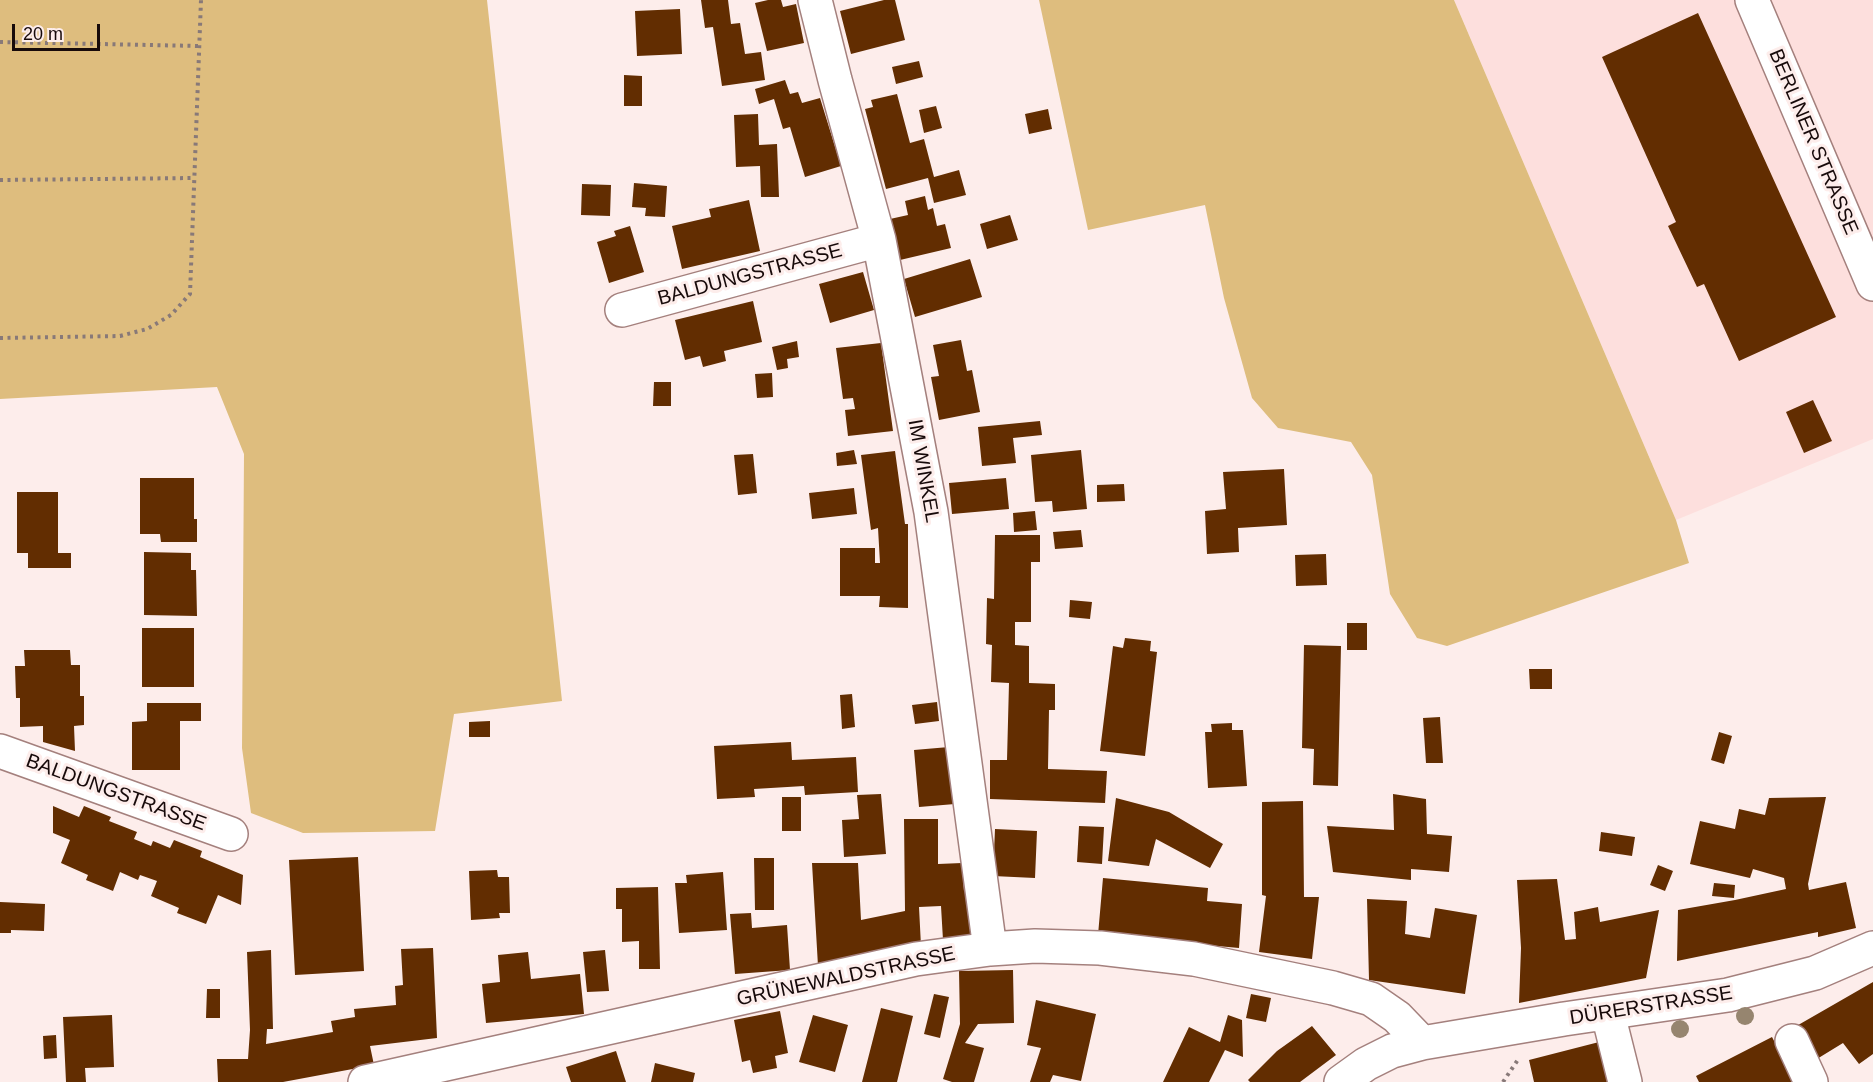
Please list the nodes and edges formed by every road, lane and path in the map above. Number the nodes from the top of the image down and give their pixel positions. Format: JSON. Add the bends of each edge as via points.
{"nodes":[{"id":1,"x":201,"y":0,"type":"edge"},
{"id":2,"x":815,"y":0,"type":"edge"},
{"id":3,"x":1752,"y":0,"type":"edge"},
{"id":4,"x":0,"y":42,"type":"edge"},
{"id":5,"x":199,"y":46,"type":"junction"},
{"id":6,"x":194,"y":178,"type":"junction"},
{"id":7,"x":0,"y":180,"type":"edge"},
{"id":8,"x":879,"y":240,"type":"junction"},
{"id":9,"x":1873,"y":284,"type":"edge"},
{"id":10,"x":622,"y":310,"type":"dead end"},
{"id":11,"x":0,"y":338,"type":"edge"},
{"id":12,"x":0,"y":751,"type":"edge"},
{"id":13,"x":231,"y":834,"type":"dead end"},
{"id":14,"x":1873,"y":948,"type":"edge"},
{"id":15,"x":990,"y":949,"type":"junction"},
{"id":16,"x":1608,"y":1014,"type":"junction"},
{"id":17,"x":1792,"y":1041,"type":"dead end"},
{"id":18,"x":1422,"y":1043,"type":"junction"},
{"id":19,"x":1518,"y":1060,"type":"dead end"},
{"id":20,"x":365,"y":1082,"type":"edge"},
{"id":21,"x":1341,"y":1082,"type":"edge"},
{"id":22,"x":1503,"y":1082,"type":"edge"},
{"id":23,"x":1626,"y":1082,"type":"edge"},
{"id":24,"x":1811,"y":1082,"type":"edge"}],
"edges":[{"from":1,"to":5,"type":"path"},
{"from":2,"to":8,"type":"street","name":"IM WINKEL"},
{"from":3,"to":9,"type":"street","name":"BERLINER STRASSE"},
{"from":4,"to":5,"type":"path"},
{"from":5,"to":6,"type":"path"},
{"from":6,"to":7,"type":"path"},
{"from":6,"to":11,"type":"path","via":[[190,294],[171,315],[147,329],[120,336]]},
{"from":8,"to":10,"type":"street","name":"BALDUNGSTRASSE"},
{"from":8,"to":15,"type":"street","name":"IM WINKEL","via":[[931,512]]},
{"from":12,"to":13,"type":"street","name":"BALDUNGSTRASSE"},
{"from":14,"to":16,"type":"street","name":"DÜRERSTRASSE","via":[[1815,973],[1777,984]]},
{"from":15,"to":18,"type":"street","name":"GRÜNEWALDSTRASSE","via":[[1100,948],[1194,959],[1260,972],[1371,999],[1397,1017]]},
{"from":15,"to":20,"type":"street","name":"GRÜNEWALDSTRASSE","via":[[916,959]]},
{"from":16,"to":18,"type":"street","name":"DÜRERSTRASSE"},
{"from":16,"to":23,"type":"street"},
{"from":17,"to":24,"type":"street"},
{"from":18,"to":21,"type":"street","name":"DÜRERSTRASSE","via":[[1392,1051]]},
{"from":19,"to":22,"type":"path"}]}
